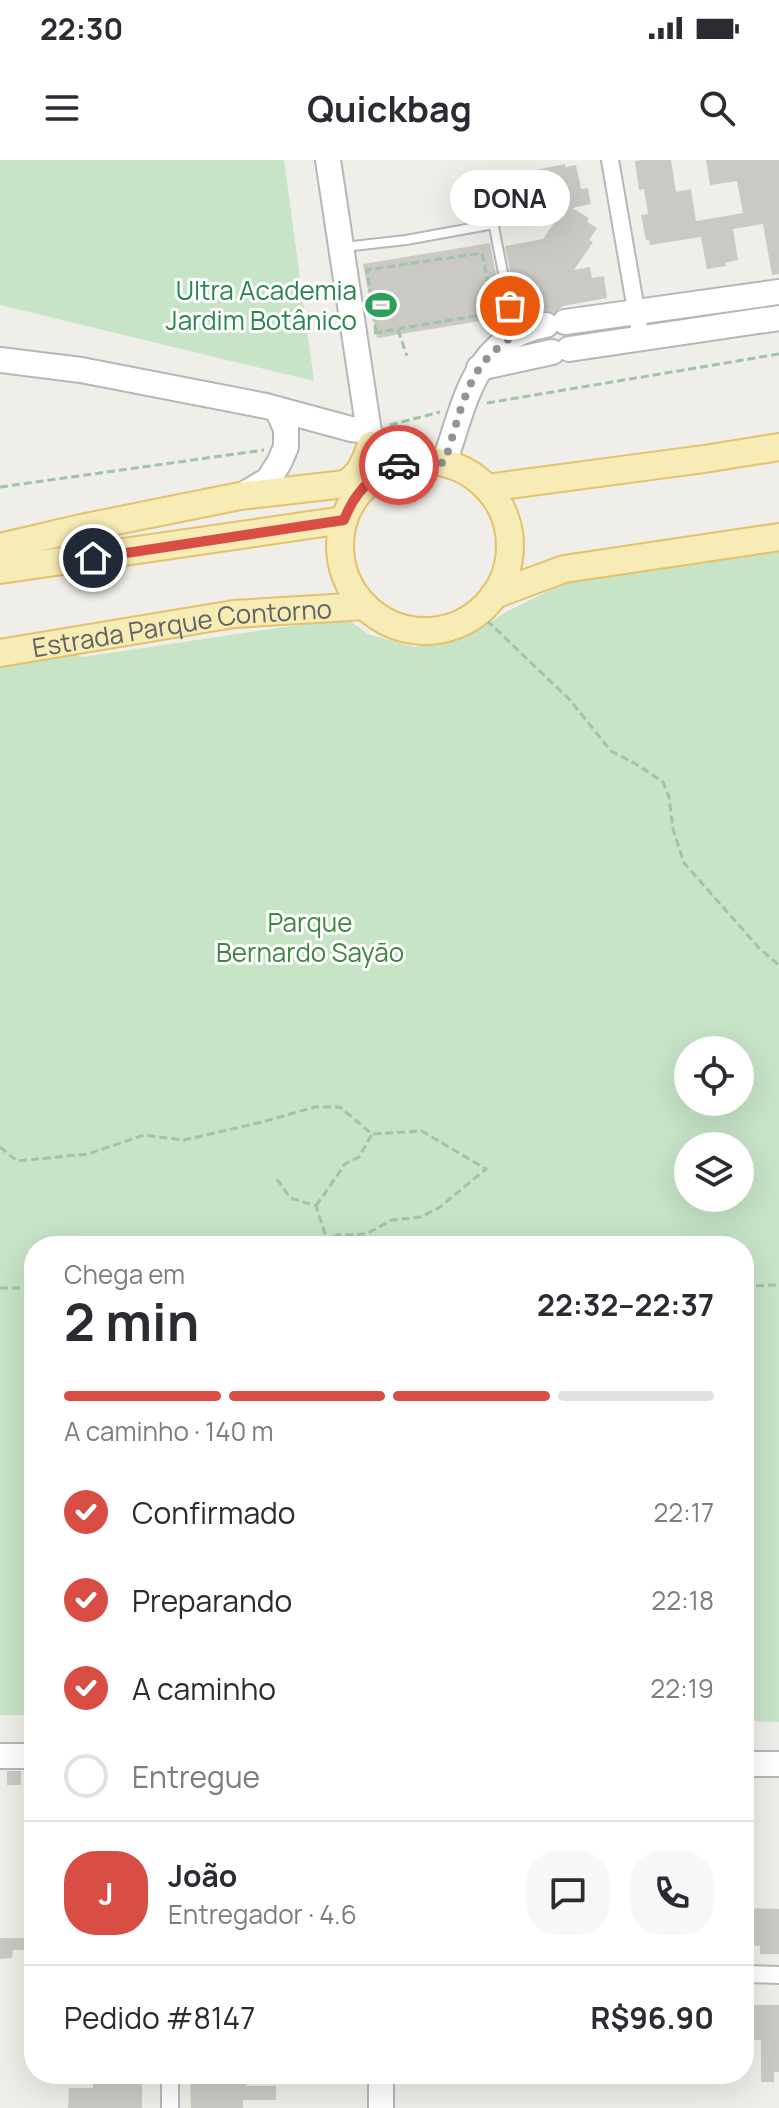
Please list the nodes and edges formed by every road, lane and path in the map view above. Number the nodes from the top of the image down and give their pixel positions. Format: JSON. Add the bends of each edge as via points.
{"nodes":[{"id":1,"x":328,"y":160,"type":"edge"},
{"id":2,"x":610,"y":160,"type":"edge"},
{"id":3,"x":488,"y":196,"type":"dead end"},
{"id":4,"x":494,"y":224,"type":"junction"},
{"id":5,"x":342,"y":248,"type":"junction"},
{"id":6,"x":779,"y":292,"type":"edge"},
{"id":7,"x":635,"y":312,"type":"junction"},
{"id":8,"x":487,"y":314,"type":"junction"},
{"id":9,"x":779,"y":318,"type":"edge"},
{"id":10,"x":491,"y":328,"type":"dead end"},
{"id":11,"x":398,"y":330,"type":"junction"},
{"id":12,"x":641,"y":339,"type":"junction"},
{"id":13,"x":517,"y":346,"type":"junction"},
{"id":14,"x":779,"y":354,"type":"edge"},
{"id":15,"x":407,"y":356,"type":"dead end"},
{"id":16,"x":0,"y":360,"type":"edge"},
{"id":17,"x":462,"y":407,"type":"junction"},
{"id":18,"x":277,"y":409,"type":"junction"},
{"id":19,"x":370,"y":438,"type":"junction"},
{"id":20,"x":286,"y":447,"type":"junction"},
{"id":21,"x":779,"y":447,"type":"edge"},
{"id":22,"x":444,"y":463,"type":"junction"},
{"id":23,"x":379,"y":474,"type":"junction"},
{"id":24,"x":0,"y":487,"type":"edge"},
{"id":25,"x":487,"y":488,"type":"junction"},
{"id":26,"x":240,"y":496,"type":"junction"},
{"id":27,"x":344,"y":520,"type":"junction"},
{"id":28,"x":779,"y":537,"type":"edge"},
{"id":29,"x":8,"y":544,"type":"edge"},
{"id":30,"x":0,"y":570,"type":"edge"},
{"id":31,"x":486,"y":604,"type":"junction"},
{"id":32,"x":365,"y":606,"type":"junction"},
{"id":33,"x":0,"y":653,"type":"edge"},
{"id":34,"x":779,"y":965,"type":"edge"},
{"id":35,"x":372,"y":1134,"type":"junction"},
{"id":36,"x":0,"y":1147,"type":"edge"},
{"id":37,"x":277,"y":1179,"type":"dead end"},
{"id":38,"x":316,"y":1206,"type":"junction"},
{"id":39,"x":326,"y":1236,"type":"edge"},
{"id":40,"x":335,"y":1236,"type":"edge"},
{"id":41,"x":779,"y":1285,"type":"edge"},
{"id":42,"x":754,"y":1286,"type":"edge"},
{"id":43,"x":0,"y":1288,"type":"edge"},
{"id":44,"x":24,"y":1288,"type":"edge"},
{"id":45,"x":0,"y":1756,"type":"edge"},
{"id":46,"x":24,"y":1756,"type":"edge"},
{"id":47,"x":754,"y":1764,"type":"edge"},
{"id":48,"x":779,"y":1764,"type":"edge"},
{"id":49,"x":754,"y":1974,"type":"edge"},
{"id":50,"x":779,"y":1975,"type":"edge"},
{"id":51,"x":170,"y":2084,"type":"edge"},
{"id":52,"x":381,"y":2084,"type":"edge"},
{"id":53,"x":170,"y":2108,"type":"edge"},
{"id":54,"x":381,"y":2108,"type":"edge"}],
"edges":[{"from":1,"to":5,"type":"street"},
{"from":2,"to":7,"type":"street"},
{"from":3,"to":4,"type":"lane"},
{"from":4,"to":5,"type":"lane"},
{"from":4,"to":13,"type":"lane"},
{"from":5,"to":19,"type":"street"},
{"from":6,"to":7,"type":"street"},
{"from":7,"to":12,"type":"street"},
{"from":7,"to":13,"type":"street","via":[[533,327]]},
{"from":8,"to":10,"type":"path"},
{"from":8,"to":11,"type":"path"},
{"from":8,"to":11,"type":"path","via":[[494,312],[482,253],[367,270],[374,334]]},
{"from":9,"to":12,"type":"street"},
{"from":11,"to":15,"type":"path"},
{"from":12,"to":13,"type":"street","via":[[561,350]]},
{"from":13,"to":17,"type":"street","via":[[499,346],[479,368]]},
{"from":14,"to":17,"type":"path"},
{"from":16,"to":18,"type":"street","via":[[81,370]]},
{"from":17,"to":19,"type":"path"},
{"from":17,"to":22,"type":"street"},
{"from":18,"to":19,"type":"street"},
{"from":18,"to":20,"type":"street","via":[[286,429]]},
{"from":19,"to":23,"type":"street"},
{"from":19,"to":26,"type":"main road","via":[[363,466],[345,484]]},
{"from":20,"to":24,"type":"path"},
{"from":20,"to":26,"type":"street","via":[[268,480]]},
{"from":21,"to":25,"type":"main road"},
{"from":22,"to":23,"type":"main road","via":[[410,462]]},
{"from":22,"to":25,"type":"main road"},
{"from":23,"to":27,"type":"main road","via":[[354,499]]},
{"from":25,"to":31,"type":"main road","via":[[503,514],[510,543],[506,572]]},
{"from":26,"to":29,"type":"main road"},
{"from":27,"to":30,"type":"main road"},
{"from":27,"to":32,"type":"main road","via":[[342,566]]},
{"from":28,"to":31,"type":"main road","via":[[564,569]]},
{"from":31,"to":32,"type":"main road","via":[[455,625],[429,631],[394,625]]},
{"from":31,"to":34,"type":"path","via":[[611,751],[663,782],[684,863]]},
{"from":32,"to":33,"type":"main road","name":"Estrada Parque Contorno","via":[[234,614]]},
{"from":35,"to":36,"type":"path","via":[[340,1107],[315,1107],[184,1140],[144,1135],[88,1154],[17,1161]]},
{"from":35,"to":38,"type":"path"},
{"from":35,"to":40,"type":"path","via":[[422,1131],[486,1169],[421,1217],[392,1220],[366,1234]]},
{"from":37,"to":38,"type":"path","via":[[290,1198]]},
{"from":38,"to":39,"type":"path"},
{"from":41,"to":42,"type":"path"},
{"from":43,"to":44,"type":"path"},
{"from":45,"to":46,"type":"street"},
{"from":47,"to":48,"type":"street"},
{"from":49,"to":50,"type":"street"},
{"from":51,"to":53,"type":"street"},
{"from":52,"to":54,"type":"street"}]}
